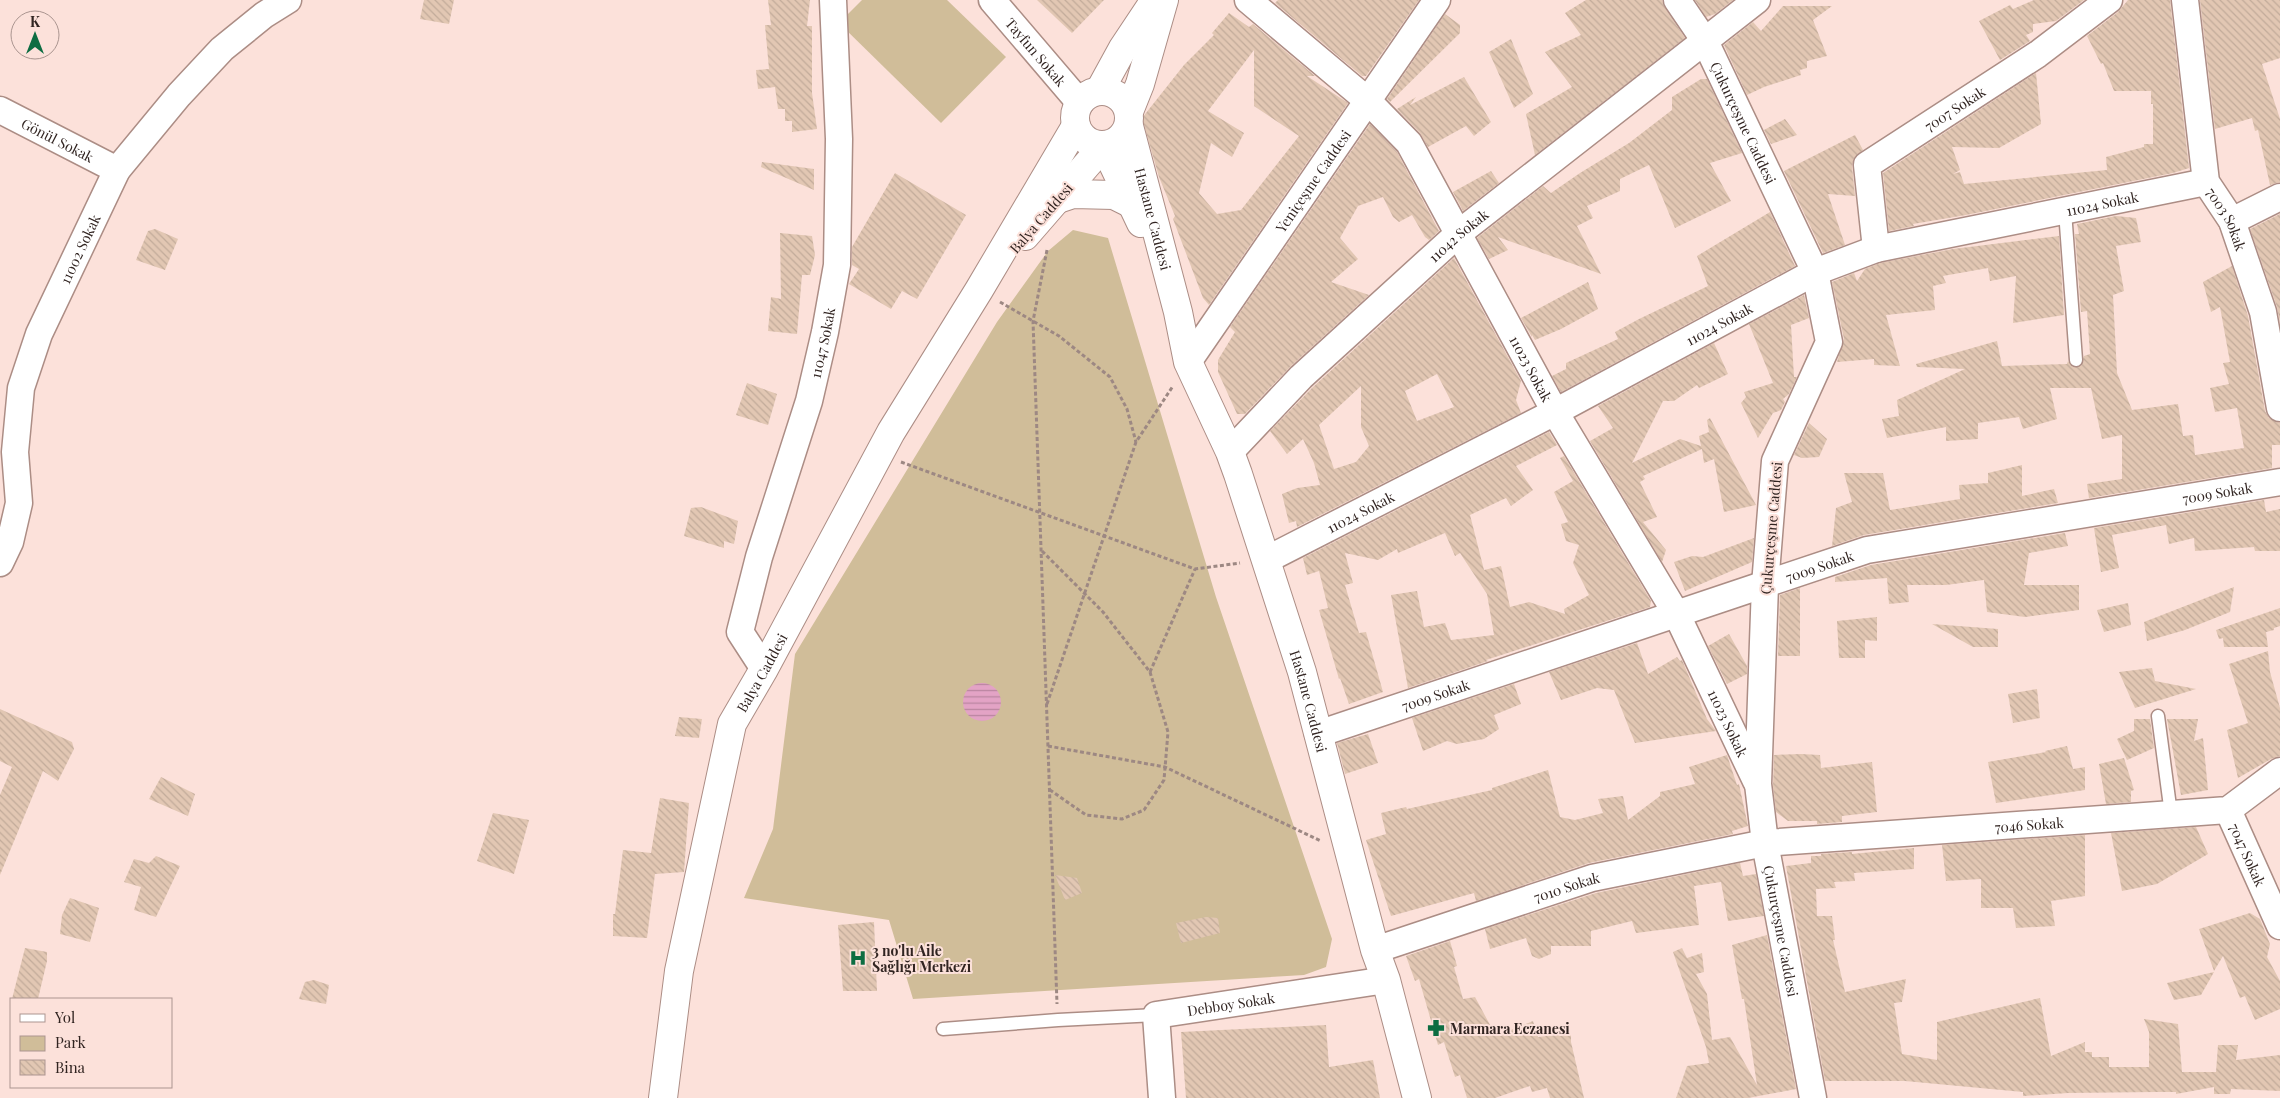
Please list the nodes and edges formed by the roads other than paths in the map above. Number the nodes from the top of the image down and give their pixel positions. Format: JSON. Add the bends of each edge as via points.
{"nodes":[{"id":1,"x":288,"y":0,"type":"edge"},
{"id":2,"x":833,"y":0,"type":"edge"},
{"id":3,"x":992,"y":0,"type":"edge"},
{"id":4,"x":1155,"y":0,"type":"edge"},
{"id":5,"x":1164,"y":0,"type":"edge"},
{"id":6,"x":1248,"y":0,"type":"edge"},
{"id":7,"x":1437,"y":0,"type":"edge"},
{"id":8,"x":1677,"y":0,"type":"edge"},
{"id":9,"x":1757,"y":0,"type":"edge"},
{"id":10,"x":2109,"y":0,"type":"edge"},
{"id":11,"x":2186,"y":0,"type":"edge"},
{"id":12,"x":1705,"y":41,"type":"junction"},
{"id":13,"x":1367,"y":100,"type":"junction"},
{"id":14,"x":1085,"y":106,"type":"junction"},
{"id":15,"x":0,"y":110,"type":"edge"},
{"id":16,"x":1129,"y":117,"type":"junction"},
{"id":17,"x":1104,"y":146,"type":"junction"},
{"id":18,"x":117,"y":170,"type":"junction"},
{"id":19,"x":2206,"y":182,"type":"junction"},
{"id":20,"x":2280,"y":197,"type":"edge"},
{"id":21,"x":1058,"y":199,"type":"junction"},
{"id":22,"x":1132,"y":204,"type":"junction"},
{"id":23,"x":2065,"y":211,"type":"junction"},
{"id":24,"x":2232,"y":221,"type":"junction"},
{"id":25,"x":1459,"y":233,"type":"junction"},
{"id":26,"x":1876,"y":249,"type":"junction"},
{"id":27,"x":1815,"y":272,"type":"junction"},
{"id":28,"x":979,"y":290,"type":"junction"},
{"id":29,"x":1178,"y":312,"type":"junction"},
{"id":30,"x":2076,"y":360,"type":"dead end"},
{"id":31,"x":1188,"y":362,"type":"junction"},
{"id":32,"x":2280,"y":408,"type":"edge"},
{"id":33,"x":1554,"y":412,"type":"junction"},
{"id":34,"x":1230,"y":452,"type":"junction"},
{"id":35,"x":2280,"y":482,"type":"edge"},
{"id":36,"x":1266,"y":560,"type":"junction"},
{"id":37,"x":0,"y":563,"type":"edge"},
{"id":38,"x":1765,"y":585,"type":"junction"},
{"id":39,"x":1677,"y":615,"type":"junction"},
{"id":40,"x":764,"y":670,"type":"junction"},
{"id":41,"x":2158,"y":716,"type":"dead end"},
{"id":42,"x":1318,"y":734,"type":"junction"},
{"id":43,"x":2280,"y":771,"type":"edge"},
{"id":44,"x":1758,"y":784,"type":"junction"},
{"id":45,"x":2228,"y":810,"type":"junction"},
{"id":46,"x":2171,"y":814,"type":"junction"},
{"id":47,"x":1765,"y":843,"type":"junction"},
{"id":48,"x":2280,"y":926,"type":"edge"},
{"id":49,"x":1375,"y":950,"type":"junction"},
{"id":50,"x":1386,"y":980,"type":"junction"},
{"id":51,"x":1156,"y":1015,"type":"junction"},
{"id":52,"x":942,"y":1029,"type":"dead end"},
{"id":53,"x":663,"y":1098,"type":"edge"},
{"id":54,"x":1162,"y":1098,"type":"edge"},
{"id":55,"x":1417,"y":1098,"type":"edge"},
{"id":56,"x":1813,"y":1098,"type":"edge"}],
"edges":[{"from":1,"to":18,"type":"street","name":"11002 Sokak","via":[[256,20],[222,49]]},
{"from":2,"to":40,"type":"street","name":"11047 Sokak","via":[[839,139],[838,265],[809,401],[757,566],[740,632]]},
{"from":3,"to":14,"type":"street","name":"Tayfun Sokak"},
{"from":4,"to":14,"type":"main road","name":"Balya Caddesi"},
{"from":5,"to":16,"type":"main road","name":"Balya Caddesi"},
{"from":6,"to":13,"type":"street","name":"11023 Sokak"},
{"from":7,"to":13,"type":"street","name":"Yeniçeşme Caddesi"},
{"from":8,"to":12,"type":"street","name":"Çukurçeşme Caddesi"},
{"from":9,"to":12,"type":"street","name":"11042 Sokak"},
{"from":10,"to":26,"type":"street","name":"7007 Sokak","via":[[2038,54],[1868,165]]},
{"from":11,"to":19,"type":"street","name":"7003 Sokak"},
{"from":12,"to":25,"type":"street","name":"11042 Sokak"},
{"from":12,"to":27,"type":"street","name":"Çukurçeşme Caddesi"},
{"from":13,"to":25,"type":"street","name":"11023 Sokak","via":[[1409,143]]},
{"from":13,"to":31,"type":"street","name":"Yeniçeşme Caddesi"},
{"from":14,"to":16,"type":"main road","via":[[1117,95]]},
{"from":14,"to":17,"type":"main road","via":[[1087,141]]},
{"from":14,"to":28,"type":"main road","name":"Balya Caddesi"},
{"from":15,"to":18,"type":"street","name":"Gönül Sokak"},
{"from":16,"to":17,"type":"main road","name":"Balya Caddesi","via":[[1120,140]]},
{"from":16,"to":29,"type":"main road","name":"Hastane Caddesi"},
{"from":17,"to":21,"type":"main road","name":"Balya Caddesi"},
{"from":17,"to":22,"type":"main road","name":"Hastane Caddesi"},
{"from":18,"to":37,"type":"street","name":"11002 Sokak","via":[[39,334],[21,388],[15,452],[19,502],[10,542]]},
{"from":19,"to":23,"type":"street","name":"11024 Sokak"},
{"from":19,"to":24,"type":"street","name":"7003 Sokak"},
{"from":20,"to":24,"type":"street"},
{"from":21,"to":22,"type":"main road","via":[[1073,194],[1114,195]]},
{"from":21,"to":28,"type":"main road","name":"Balya Caddesi"},
{"from":22,"to":29,"type":"main road","name":"Hastane Caddesi"},
{"from":23,"to":26,"type":"street","name":"11024 Sokak"},
{"from":23,"to":30,"type":"lane"},
{"from":24,"to":32,"type":"street","name":"7003 Sokak","via":[[2263,312]]},
{"from":25,"to":33,"type":"street","name":"11023 Sokak"},
{"from":25,"to":34,"type":"street","name":"11042 Sokak","via":[[1301,377]]},
{"from":26,"to":27,"type":"street","name":"11024 Sokak"},
{"from":27,"to":33,"type":"street","name":"11024 Sokak"},
{"from":27,"to":38,"type":"street","name":"Çukurçeşme Caddesi","via":[[1829,342],[1774,461]]},
{"from":28,"to":40,"type":"main road","name":"Balya Caddesi","via":[[879,454]]},
{"from":29,"to":31,"type":"main road","name":"Hastane Caddesi"},
{"from":31,"to":34,"type":"main road","name":"Hastane Caddesi"},
{"from":33,"to":36,"type":"street","name":"11024 Sokak"},
{"from":33,"to":39,"type":"street","name":"11023 Sokak"},
{"from":34,"to":36,"type":"main road","name":"Hastane Caddesi"},
{"from":35,"to":38,"type":"street","name":"7009 Sokak","via":[[1867,550]]},
{"from":36,"to":42,"type":"main road","name":"Hastane Caddesi"},
{"from":38,"to":39,"type":"street","name":"7009 Sokak"},
{"from":38,"to":44,"type":"street","name":"Çukurçeşme Caddesi"},
{"from":39,"to":42,"type":"street","name":"7009 Sokak"},
{"from":39,"to":44,"type":"street","name":"11023 Sokak"},
{"from":40,"to":53,"type":"main road","name":"Balya Caddesi","via":[[732,724],[679,971]]},
{"from":41,"to":46,"type":"lane"},
{"from":42,"to":49,"type":"main road","name":"Hastane Caddesi"},
{"from":43,"to":45,"type":"street"},
{"from":44,"to":47,"type":"street","name":"Çukurçeşme Caddesi"},
{"from":45,"to":46,"type":"street","name":"7046 Sokak"},
{"from":45,"to":48,"type":"street","name":"7047 Sokak"},
{"from":46,"to":47,"type":"street","name":"7046 Sokak"},
{"from":47,"to":49,"type":"street","name":"7010 Sokak","via":[[1592,878]]},
{"from":47,"to":56,"type":"street","name":"Çukurçeşme Caddesi"},
{"from":49,"to":50,"type":"main road","name":"Hastane Caddesi"},
{"from":50,"to":51,"type":"street","name":"Debboy Sokak"},
{"from":50,"to":55,"type":"main road","name":"Hastane Caddesi"},
{"from":51,"to":52,"type":"lane"},
{"from":51,"to":54,"type":"street"}]}
